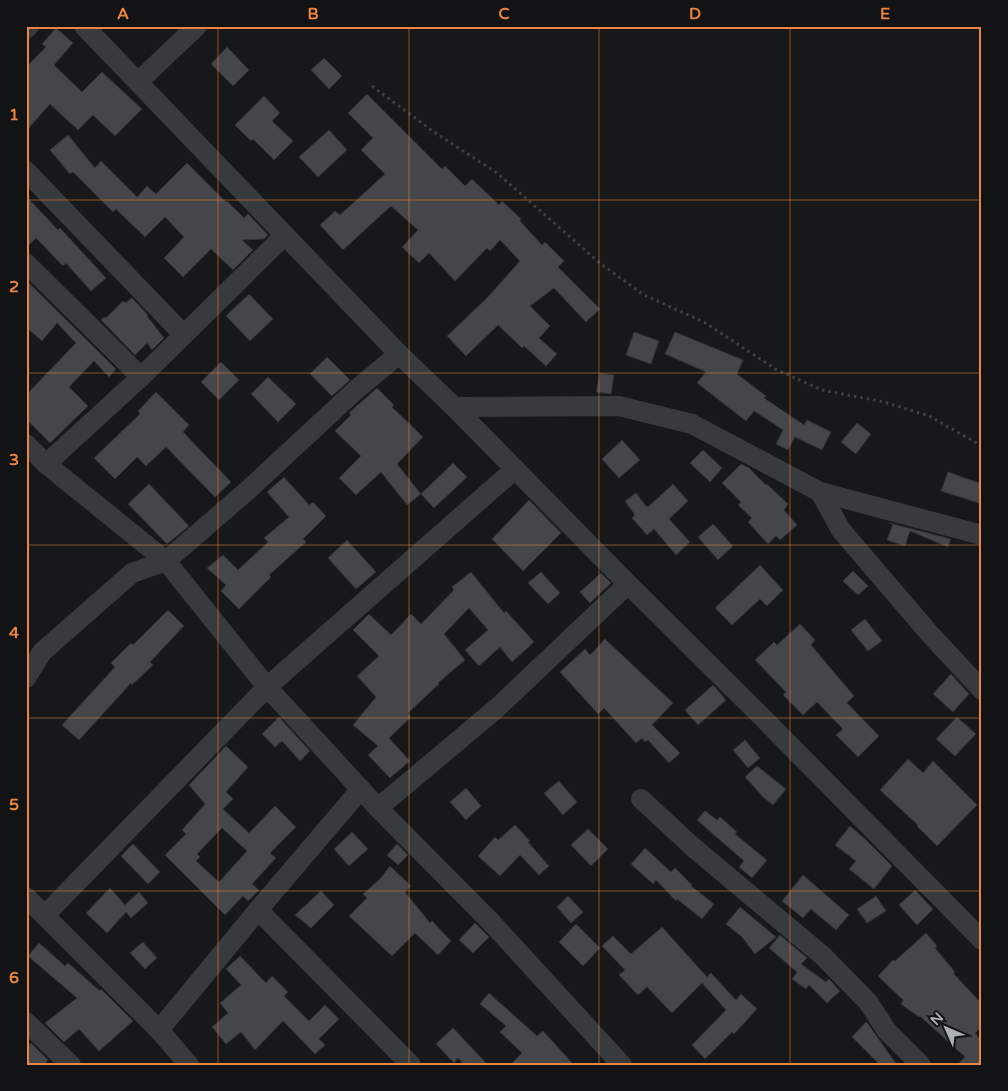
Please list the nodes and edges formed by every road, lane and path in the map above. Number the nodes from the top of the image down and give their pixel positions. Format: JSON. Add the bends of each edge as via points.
{"nodes":[{"id":1,"x":84,"y":26,"type":"edge"},
{"id":2,"x":197,"y":26,"type":"edge"},
{"id":3,"x":138,"y":82,"type":"junction"},
{"id":4,"x":372,"y":86,"type":"dead end"},
{"id":5,"x":26,"y":171,"type":"edge"},
{"id":6,"x":285,"y":235,"type":"junction"},
{"id":7,"x":26,"y":263,"type":"edge"},
{"id":8,"x":183,"y":334,"type":"junction"},
{"id":9,"x":399,"y":354,"type":"junction"},
{"id":10,"x":141,"y":377,"type":"junction"},
{"id":11,"x":454,"y":407,"type":"junction"},
{"id":12,"x":26,"y":444,"type":"edge"},
{"id":13,"x":982,"y":446,"type":"edge"},
{"id":14,"x":46,"y":464,"type":"junction"},
{"id":15,"x":515,"y":470,"type":"junction"},
{"id":16,"x":820,"y":492,"type":"junction"},
{"id":17,"x":982,"y":535,"type":"edge"},
{"id":18,"x":166,"y":561,"type":"junction"},
{"id":19,"x":628,"y":584,"type":"junction"},
{"id":20,"x":26,"y":678,"type":"edge"},
{"id":21,"x":266,"y":687,"type":"junction"},
{"id":22,"x":982,"y":690,"type":"edge"},
{"id":23,"x":361,"y":789,"type":"junction"},
{"id":24,"x":641,"y":800,"type":"dead end"},
{"id":25,"x":378,"y":808,"type":"junction"},
{"id":26,"x":26,"y":897,"type":"edge"},
{"id":27,"x":258,"y":910,"type":"junction"},
{"id":28,"x":45,"y":915,"type":"junction"},
{"id":29,"x":982,"y":940,"type":"edge"},
{"id":30,"x":26,"y":1022,"type":"edge"},
{"id":31,"x":158,"y":1030,"type":"junction"},
{"id":32,"x":71,"y":1065,"type":"edge"},
{"id":33,"x":189,"y":1065,"type":"edge"},
{"id":34,"x":411,"y":1065,"type":"edge"},
{"id":35,"x":622,"y":1065,"type":"edge"},
{"id":36,"x":921,"y":1065,"type":"edge"}],
"edges":[{"from":1,"to":3,"type":"street"},
{"from":2,"to":3,"type":"street"},
{"from":3,"to":6,"type":"street"},
{"from":4,"to":13,"type":"path","via":[[497,173],[601,264],[644,295],[704,322],[777,370],[822,390],[884,402],[929,416]]},
{"from":5,"to":8,"type":"street"},
{"from":6,"to":8,"type":"street"},
{"from":6,"to":9,"type":"street"},
{"from":7,"to":10,"type":"street"},
{"from":8,"to":10,"type":"street"},
{"from":9,"to":11,"type":"street"},
{"from":9,"to":18,"type":"street"},
{"from":10,"to":14,"type":"street"},
{"from":11,"to":15,"type":"street"},
{"from":11,"to":16,"type":"street","via":[[619,406],[692,424]]},
{"from":12,"to":14,"type":"street"},
{"from":14,"to":18,"type":"street"},
{"from":15,"to":19,"type":"street"},
{"from":15,"to":21,"type":"street"},
{"from":16,"to":17,"type":"street"},
{"from":16,"to":22,"type":"street","via":[[841,530]]},
{"from":18,"to":20,"type":"street","via":[[132,573],[42,652]]},
{"from":18,"to":21,"type":"street"},
{"from":19,"to":25,"type":"street","via":[[497,708]]},
{"from":19,"to":29,"type":"street"},
{"from":21,"to":23,"type":"street"},
{"from":21,"to":28,"type":"street"},
{"from":23,"to":25,"type":"street"},
{"from":23,"to":27,"type":"street"},
{"from":24,"to":36,"type":"street","via":[[823,956],[868,1002],[887,1031]]},
{"from":25,"to":35,"type":"street","via":[[490,921]]},
{"from":26,"to":28,"type":"street"},
{"from":27,"to":31,"type":"street"},
{"from":27,"to":34,"type":"street"},
{"from":28,"to":31,"type":"street"},
{"from":30,"to":32,"type":"street"},
{"from":31,"to":33,"type":"street"}]}
